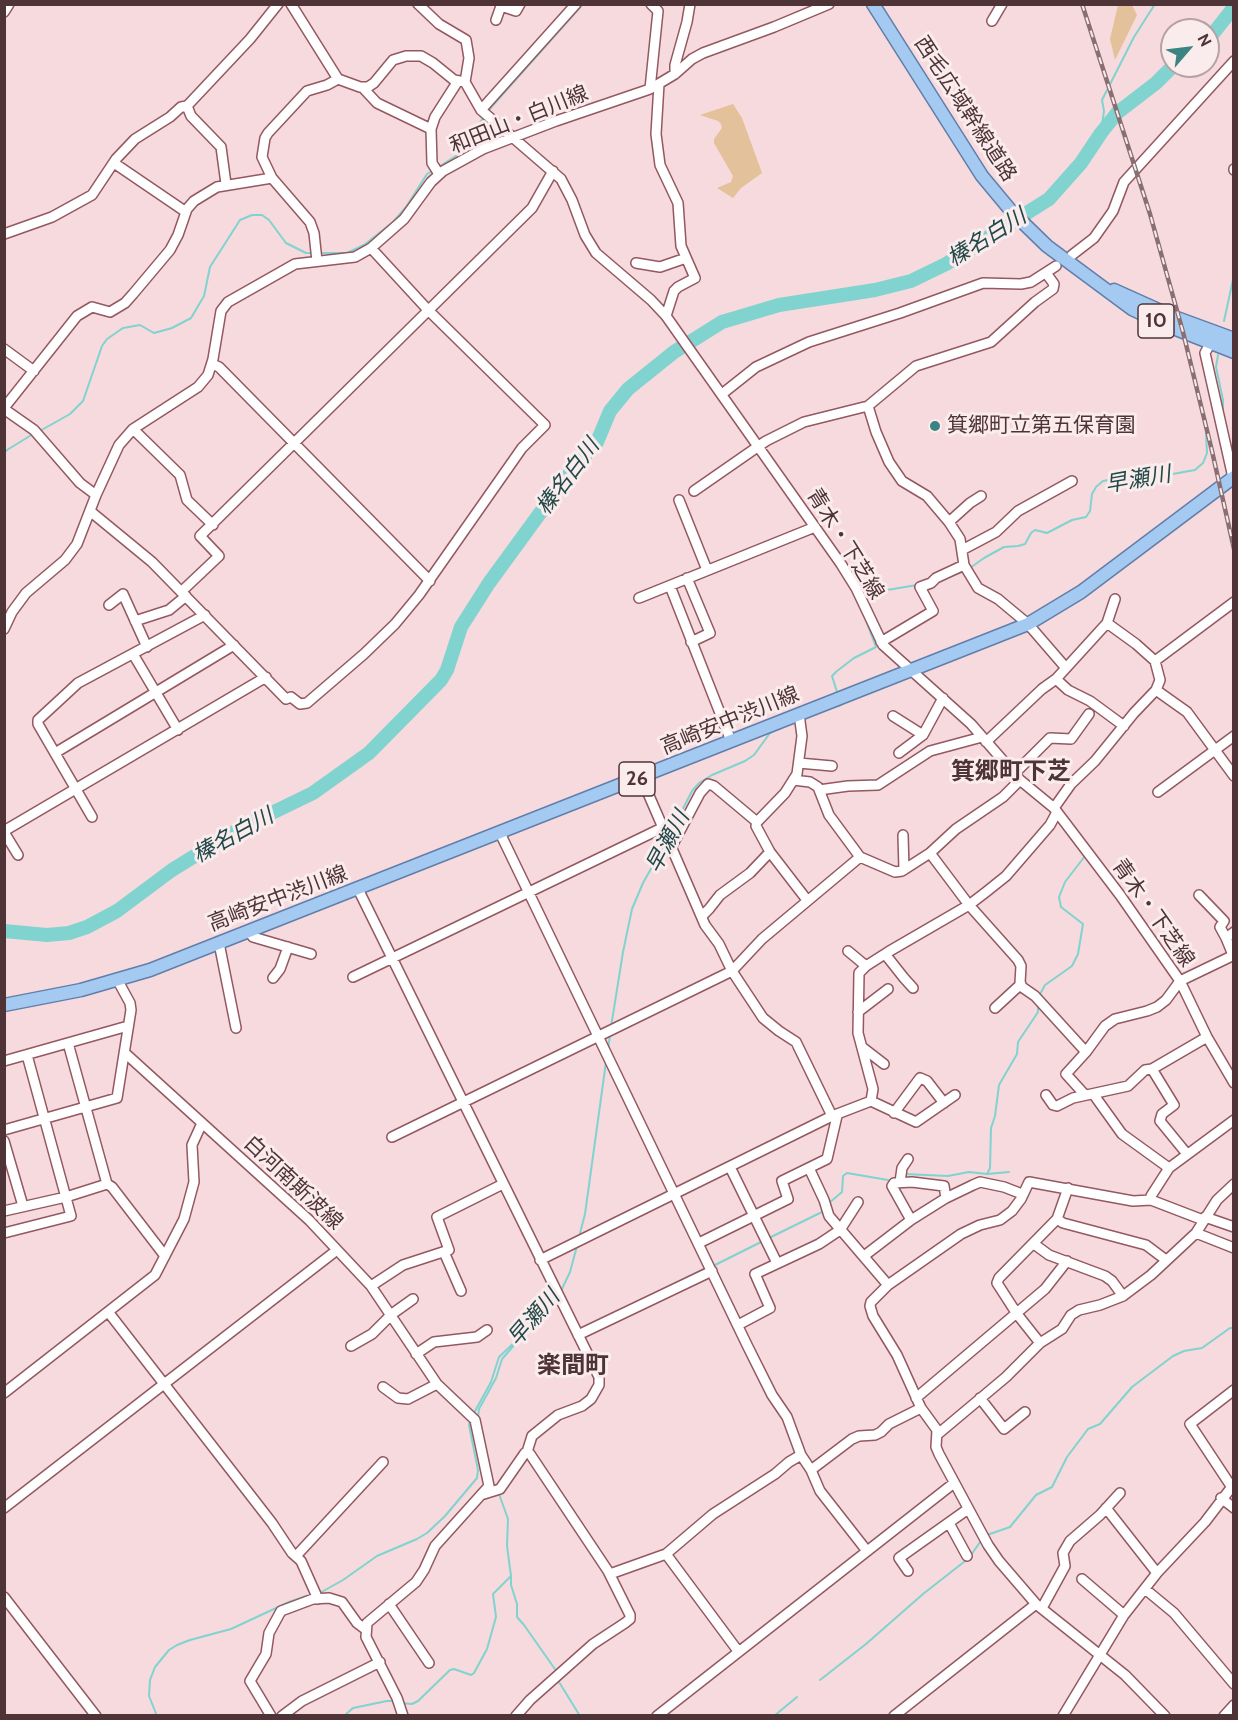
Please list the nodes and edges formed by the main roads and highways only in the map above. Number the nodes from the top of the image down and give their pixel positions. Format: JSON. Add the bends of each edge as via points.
{"nodes":[{"id":1,"x":873,"y":4,"type":"edge"},
{"id":2,"x":1086,"y":276,"type":"junction"},
{"id":3,"x":1233,"y":339,"type":"edge"},
{"id":4,"x":1233,"y":352,"type":"edge"},
{"id":5,"x":1233,"y":479,"type":"edge"},
{"id":6,"x":4,"y":1005,"type":"edge"}],
"edges":[{"from":1,"to":2,"type":"main road","name":"西毛広域幹線道路","number":"10","via":[[994,191],[1047,246]]},
{"from":2,"to":3,"type":"main road","name":"西毛広域幹線道路","number":"10"},
{"from":2,"to":4,"type":"main road","name":"西毛広域幹線道路","number":"10","via":[[1132,309]]},
{"from":5,"to":6,"type":"main road","name":"高崎安中渋川線","number":"26","via":[[1081,592],[1028,624],[219,944],[118,981]]}]}
